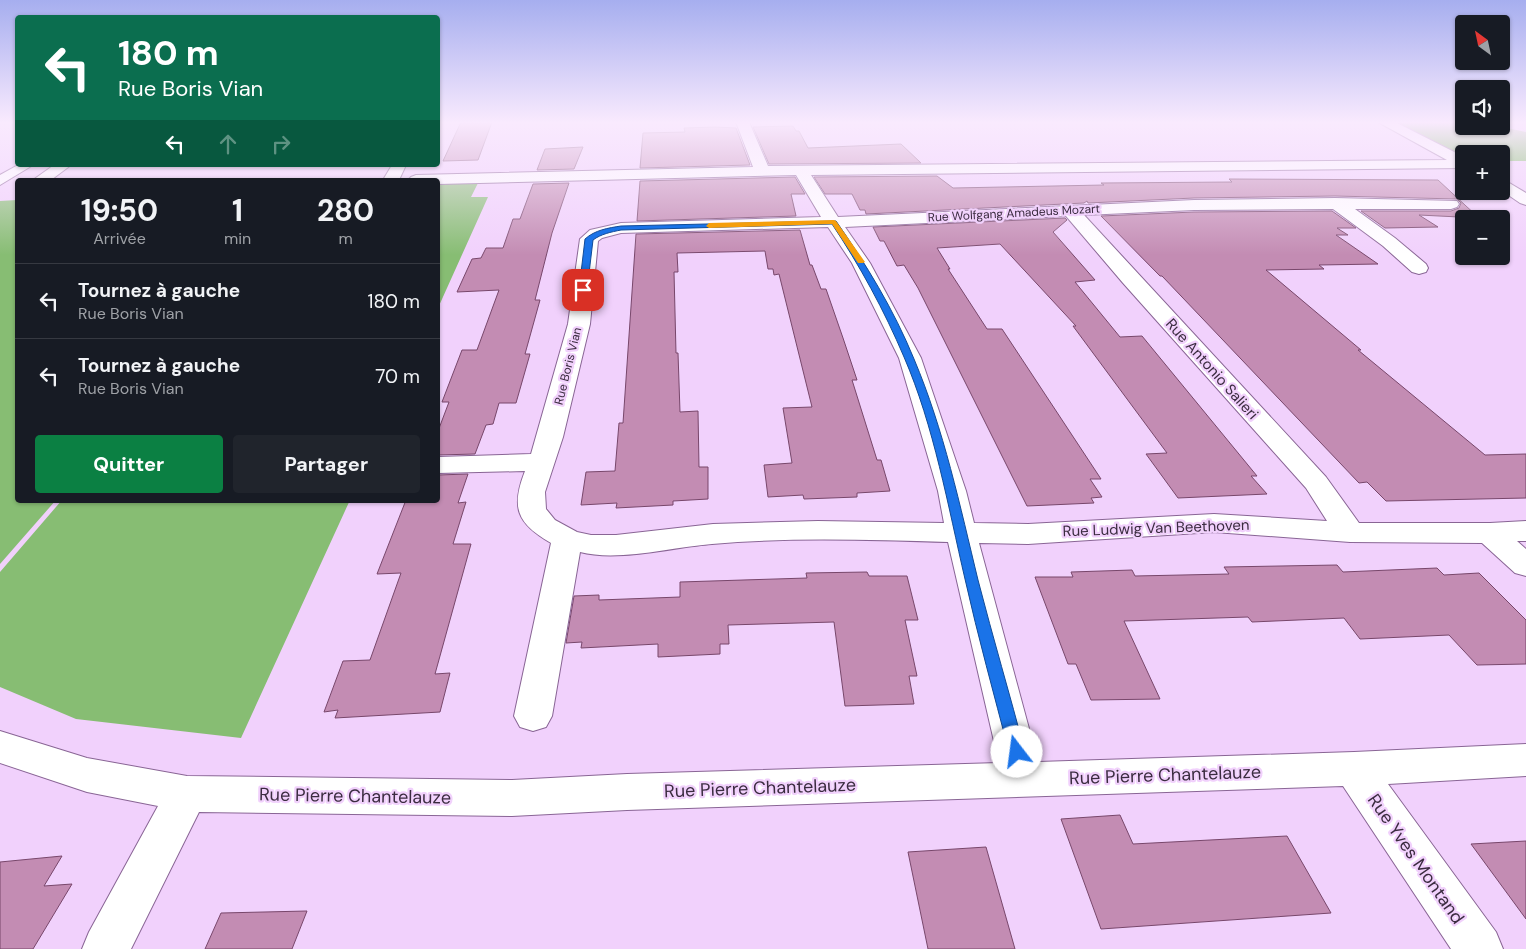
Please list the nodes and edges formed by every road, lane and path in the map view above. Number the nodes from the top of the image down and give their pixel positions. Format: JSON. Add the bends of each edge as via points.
{"nodes":[{"id":1,"x":760,"y":166,"type":"edge"},
{"id":2,"x":1122,"y":166,"type":"edge"},
{"id":3,"x":1142,"y":166,"type":"edge"},
{"id":4,"x":24,"y":167,"type":"edge"},
{"id":5,"x":61,"y":167,"type":"edge"},
{"id":6,"x":762,"y":171,"type":"junction"},
{"id":7,"x":801,"y":171,"type":"junction"},
{"id":8,"x":45,"y":178,"type":"edge"},
{"id":9,"x":440,"y":179,"type":"edge"},
{"id":10,"x":1160,"y":179,"type":"dead end"},
{"id":11,"x":15,"y":180,"type":"edge"},
{"id":12,"x":0,"y":181,"type":"edge"},
{"id":13,"x":1510,"y":189,"type":"edge"},
{"id":14,"x":1174,"y":191,"type":"dead end"},
{"id":15,"x":1526,"y":200,"type":"edge"},
{"id":16,"x":1335,"y":203,"type":"junction"},
{"id":17,"x":1452,"y":204,"type":"dead end"},
{"id":18,"x":1194,"y":205,"type":"junction"},
{"id":19,"x":1070,"y":210,"type":"junction"},
{"id":20,"x":834,"y":222,"type":"junction"},
{"id":21,"x":1419,"y":268,"type":"dead end"},
{"id":22,"x":541,"y":462,"type":"junction"},
{"id":23,"x":440,"y":465,"type":"edge"},
{"id":24,"x":1526,"y":531,"type":"edge"},
{"id":25,"x":1350,"y":532,"type":"junction"},
{"id":26,"x":962,"y":533,"type":"junction"},
{"id":27,"x":1490,"y":533,"type":"junction"},
{"id":28,"x":567,"y":539,"type":"junction"},
{"id":29,"x":1526,"y":566,"type":"edge"},
{"id":30,"x":533,"y":716,"type":"dead end"},
{"id":31,"x":0,"y":747,"type":"edge"},
{"id":32,"x":1526,"y":760,"type":"edge"},
{"id":33,"x":1354,"y":769,"type":"junction"},
{"id":34,"x":1023,"y":779,"type":"junction"},
{"id":35,"x":187,"y":794,"type":"junction"},
{"id":36,"x":106,"y":949,"type":"edge"},
{"id":37,"x":1479,"y":949,"type":"edge"}],
"edges":[{"from":1,"to":6,"type":"street"},
{"from":2,"to":7,"type":"street"},
{"from":3,"to":10,"type":"street"},
{"from":4,"to":12,"type":"lane"},
{"from":5,"to":8,"type":"street"},
{"from":6,"to":7,"type":"street"},
{"from":6,"to":9,"type":"street"},
{"from":7,"to":20,"type":"street"},
{"from":11,"to":12,"type":"lane"},
{"from":13,"to":15,"type":"street"},
{"from":14,"to":18,"type":"street"},
{"from":16,"to":17,"type":"street","name":"Rue Wolfgang Amadeus Mozart"},
{"from":16,"to":18,"type":"street","name":"Rue Wolfgang Amadeus Mozart"},
{"from":16,"to":21,"type":"street"},
{"from":18,"to":19,"type":"street","name":"Rue Wolfgang Amadeus Mozart"},
{"from":19,"to":20,"type":"street","name":"Rue Wolfgang Amadeus Mozart"},
{"from":19,"to":25,"type":"street","name":"Rue Antonio Salieri","via":[[1316,482]]},
{"from":20,"to":22,"type":"street","name":"Rue Boris Vian","via":[[621,228],[589,239],[579,324]]},
{"from":20,"to":26,"type":"street","via":[[861,263],[910,358]]},
{"from":22,"to":23,"type":"street"},
{"from":22,"to":28,"type":"street","name":"Rue Boris Vian","via":[[531,492],[532,510],[544,527]]},
{"from":24,"to":27,"type":"street","name":"Rue Ludwig Van Beethoven"},
{"from":25,"to":26,"type":"street","name":"Rue Ludwig Van Beethoven","via":[[1214,523],[1028,534]]},
{"from":25,"to":27,"type":"street","name":"Rue Ludwig Van Beethoven"},
{"from":26,"to":28,"type":"street","name":"Rue Boris Vian","via":[[818,530],[713,534],[616,545],[590,545]]},
{"from":26,"to":34,"type":"street"},
{"from":27,"to":29,"type":"street"},
{"from":28,"to":30,"type":"street"},
{"from":31,"to":35,"type":"street","name":"Rue Pierre Chantelauze","via":[[87,775]]},
{"from":32,"to":33,"type":"street","name":"Rue Pierre Chantelauze"},
{"from":33,"to":34,"type":"street","name":"Rue Pierre Chantelauze"},
{"from":33,"to":37,"type":"street","name":"Rue Yves Montand"},
{"from":34,"to":35,"type":"street","name":"Rue Pierre Chantelauze","via":[[512,798]]},
{"from":35,"to":36,"type":"street"}]}
